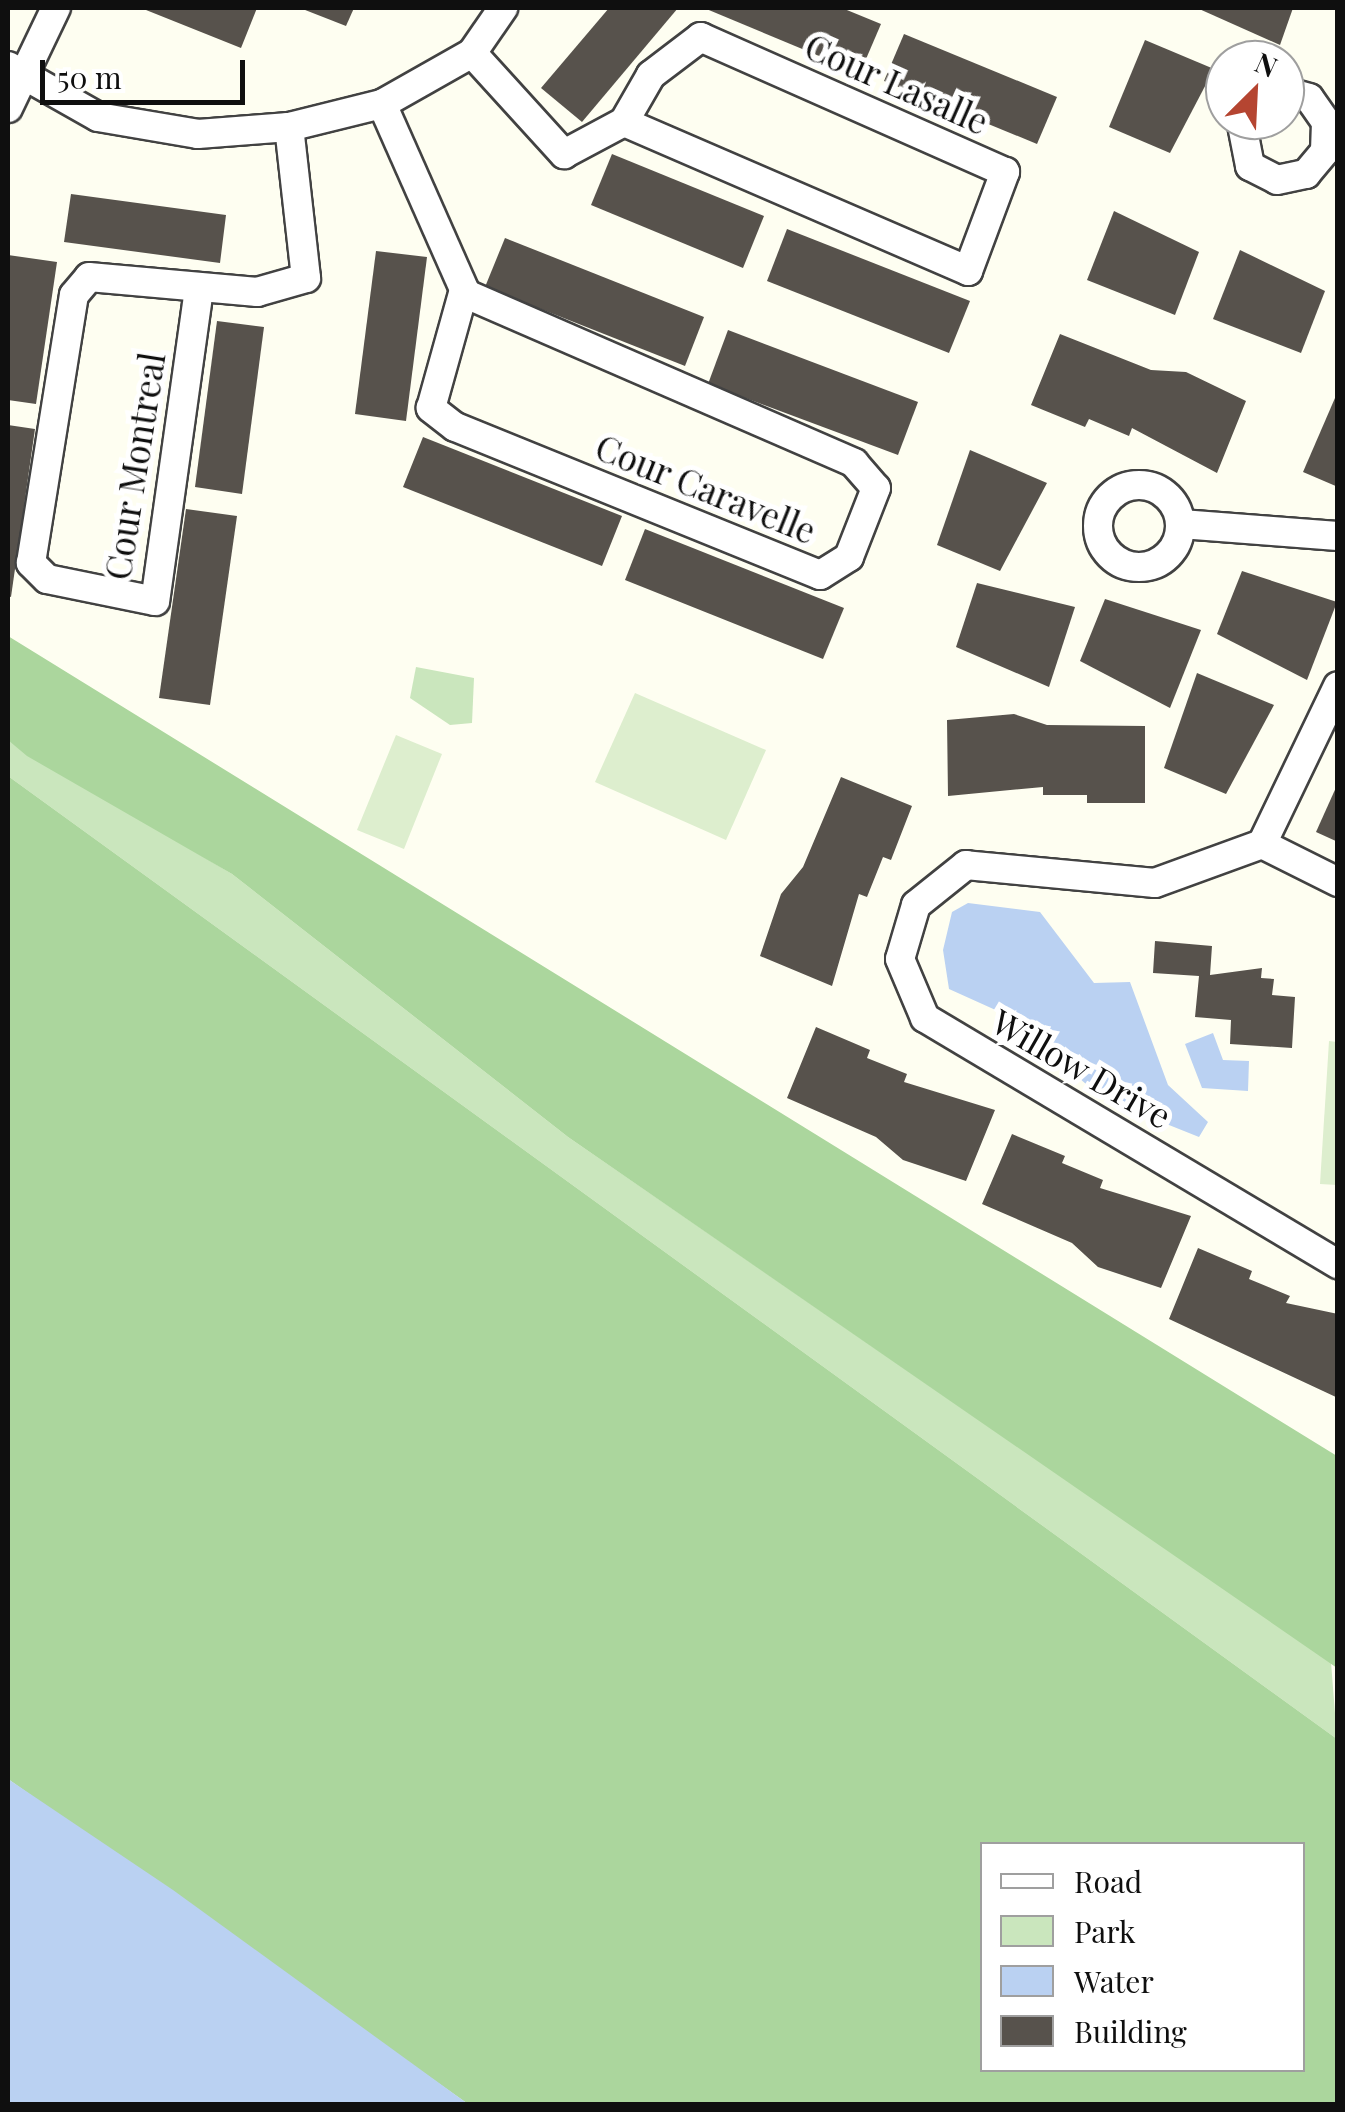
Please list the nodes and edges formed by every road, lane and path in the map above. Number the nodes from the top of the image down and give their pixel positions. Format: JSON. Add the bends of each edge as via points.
{"nodes":[{"id":1,"x":56,"y":8,"type":"edge"},
{"id":2,"x":504,"y":8,"type":"edge"},
{"id":3,"x":472,"y":53,"type":"junction"},
{"id":4,"x":17,"y":72,"type":"edge"},
{"id":5,"x":1305,"y":97,"type":"edge"},
{"id":6,"x":382,"y":104,"type":"junction"},
{"id":7,"x":8,"y":108,"type":"edge"},
{"id":8,"x":1332,"y":121,"type":"edge"},
{"id":9,"x":624,"y":122,"type":"junction"},
{"id":10,"x":289,"y":127,"type":"junction"},
{"id":11,"x":1242,"y":140,"type":"edge"},
{"id":12,"x":199,"y":289,"type":"junction"},
{"id":13,"x":464,"y":290,"type":"junction"},
{"id":14,"x":1181,"y":524,"type":"dead end"},
{"id":15,"x":1338,"y":536,"type":"edge"},
{"id":16,"x":1338,"y":686,"type":"edge"},
{"id":17,"x":1262,"y":844,"type":"junction"},
{"id":18,"x":1338,"y":882,"type":"edge"},
{"id":19,"x":1338,"y":1264,"type":"edge"}],
"edges":[{"from":1,"to":4,"type":"street"},
{"from":2,"to":3,"type":"street"},
{"from":3,"to":6,"type":"street"},
{"from":3,"to":9,"type":"street","via":[[564,154]]},
{"from":4,"to":7,"type":"street"},
{"from":4,"to":10,"type":"street","via":[[98,117],[198,134]]},
{"from":5,"to":8,"type":"street"},
{"from":6,"to":10,"type":"street"},
{"from":6,"to":13,"type":"street"},
{"from":8,"to":11,"type":"street","via":[[1317,164],[1277,180],[1242,154]]},
{"from":9,"to":9,"type":"street","name":"Cour Lasalle","via":[[968,270],[1005,172],[701,38],[650,75]]},
{"from":10,"to":12,"type":"street","name":"Cour Montreal","via":[[306,278],[257,292]]},
{"from":12,"to":12,"type":"street","name":"Cour Montreal","via":[[90,277],[74,295],[32,563],[48,580],[155,602]]},
{"from":13,"to":13,"type":"street","name":"Cour Caravelle","via":[[854,463],[876,488],[849,556],[820,575],[455,426],[432,408]]},
{"from":14,"to":15,"type":"street"},
{"from":16,"to":17,"type":"street"},
{"from":17,"to":18,"type":"street"},
{"from":17,"to":19,"type":"street","name":"Willow Drive","via":[[1155,884],[966,865],[940,879],[901,936],[904,986],[924,1018]]}]}
